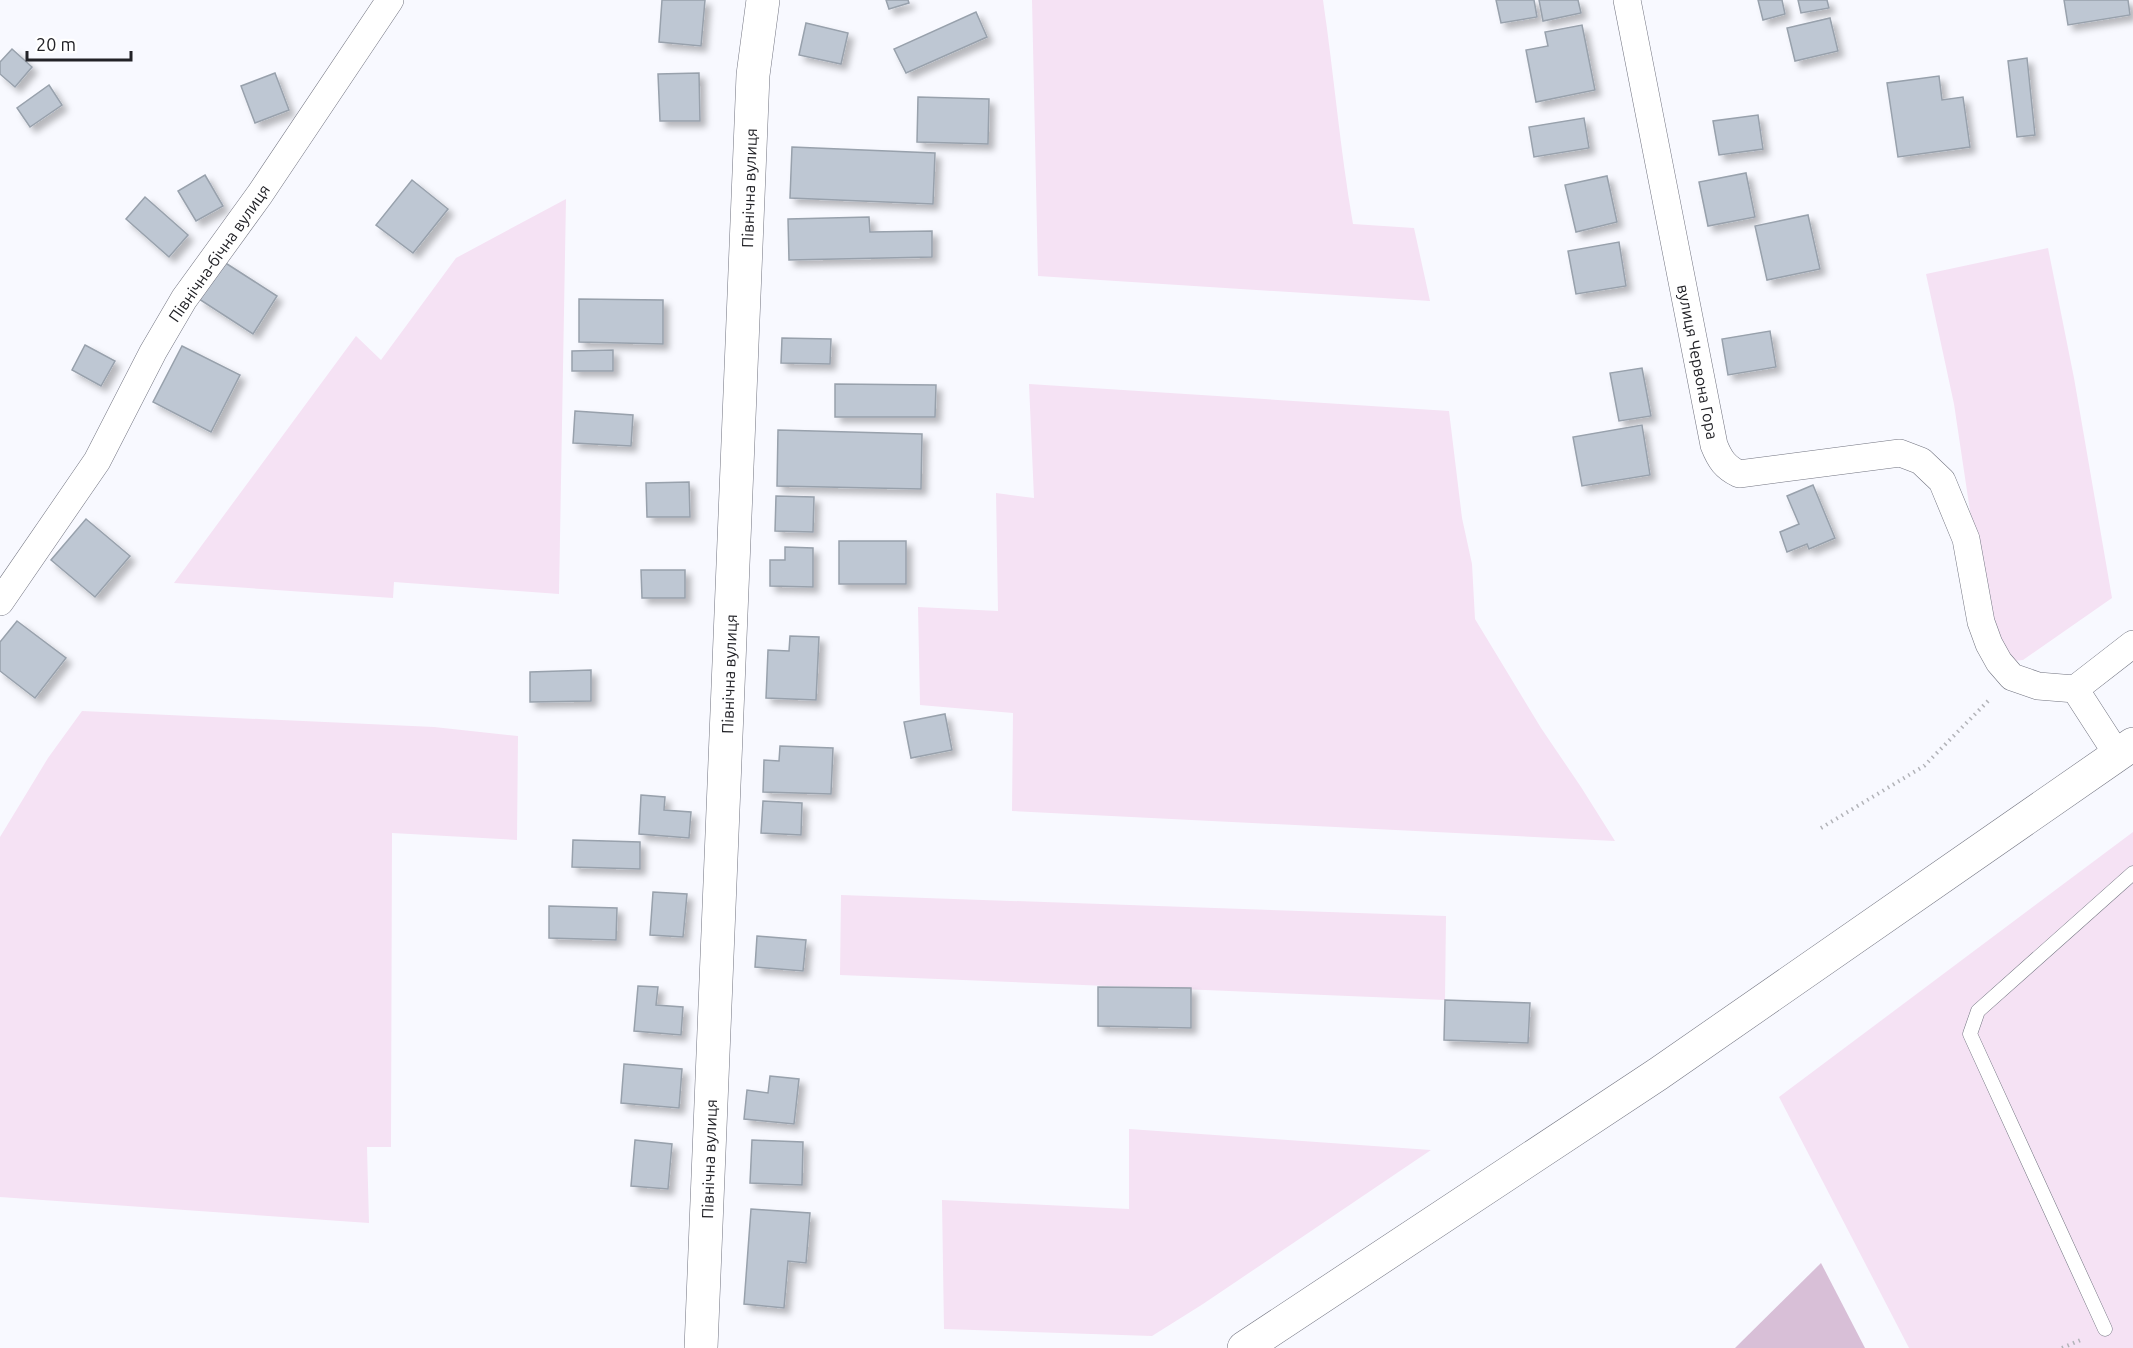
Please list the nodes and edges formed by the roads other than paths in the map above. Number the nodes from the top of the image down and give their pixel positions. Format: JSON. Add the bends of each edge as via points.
{"nodes":[{"id":1,"x":390,"y":0,"type":"edge"},
{"id":2,"x":763,"y":0,"type":"edge"},
{"id":3,"x":1627,"y":0,"type":"edge"},
{"id":4,"x":0,"y":602,"type":"edge"},
{"id":5,"x":2133,"y":644,"type":"edge"},
{"id":6,"x":2075,"y":689,"type":"junction"},
{"id":7,"x":2125,"y":749,"type":"edge"},
{"id":8,"x":2133,"y":873,"type":"edge"},
{"id":9,"x":2105,"y":1329,"type":"dead end"},
{"id":10,"x":701,"y":1348,"type":"edge"},
{"id":11,"x":1244,"y":1348,"type":"edge"}],
"edges":[{"from":1,"to":4,"type":"street","name":"Північна-бічна вулиця","via":[[260,194],[183,299],[97,461]]},
{"from":2,"to":10,"type":"main road","name":"Північна вулиця","via":[[753,75]]},
{"from":3,"to":6,"type":"street","name":"вулиця Червона Гора","via":[[1719,457],[1727,468],[1739,474],[1900,453],[1921,461],[1942,480],[1966,538],[1981,622],[1999,662],[2012,677],[2038,687]]},
{"from":5,"to":6,"type":"street"},
{"from":6,"to":7,"type":"street"},
{"from":7,"to":11,"type":"main road","via":[[1658,1074]]},
{"from":8,"to":9,"type":"lane","via":[[1978,1011],[1970,1034]]}]}
